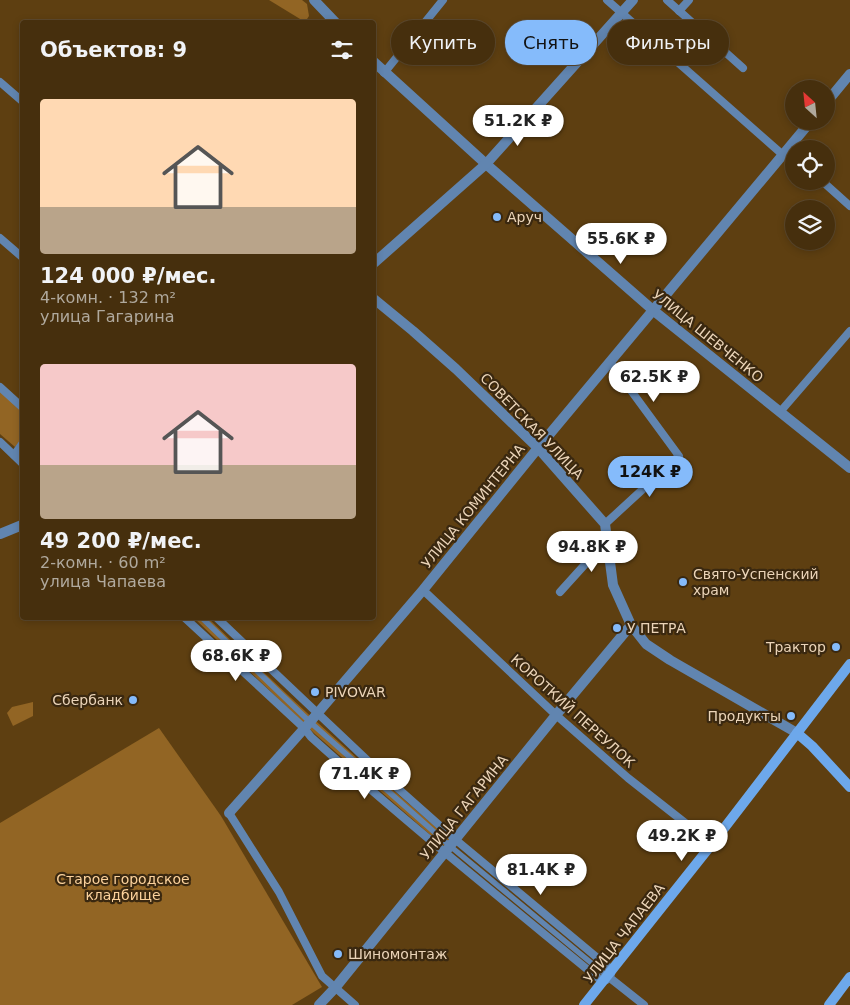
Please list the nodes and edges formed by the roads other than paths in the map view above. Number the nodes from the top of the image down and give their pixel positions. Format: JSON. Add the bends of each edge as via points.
{"nodes":[{"id":1,"x":314,"y":0,"type":"edge"},
{"id":2,"x":443,"y":0,"type":"edge"},
{"id":3,"x":606,"y":0,"type":"edge"},
{"id":4,"x":633,"y":0,"type":"edge"},
{"id":5,"x":667,"y":0,"type":"edge"},
{"id":6,"x":689,"y":0,"type":"edge"},
{"id":7,"x":679,"y":11,"type":"junction"},
{"id":8,"x":620,"y":14,"type":"junction"},
{"id":9,"x":333,"y":20,"type":"edge"},
{"id":10,"x":376,"y":64,"type":"edge"},
{"id":11,"x":743,"y":68,"type":"dead end"},
{"id":12,"x":384,"y":73,"type":"junction"},
{"id":13,"x":850,"y":74,"type":"edge"},
{"id":14,"x":0,"y":82,"type":"edge"},
{"id":15,"x":835,"y":92,"type":"edge"},
{"id":16,"x":20,"y":99,"type":"edge"},
{"id":17,"x":785,"y":152,"type":"edge"},
{"id":18,"x":785,"y":158,"type":"edge"},
{"id":19,"x":486,"y":164,"type":"junction"},
{"id":20,"x":832,"y":190,"type":"edge"},
{"id":21,"x":850,"y":206,"type":"edge"},
{"id":22,"x":0,"y":238,"type":"edge"},
{"id":23,"x":20,"y":255,"type":"edge"},
{"id":24,"x":376,"y":261,"type":"edge"},
{"id":25,"x":376,"y":301,"type":"edge"},
{"id":26,"x":654,"y":311,"type":"junction"},
{"id":27,"x":850,"y":331,"type":"edge"},
{"id":28,"x":610,"y":362,"type":"junction"},
{"id":29,"x":0,"y":387,"type":"edge"},
{"id":30,"x":20,"y":405,"type":"edge"},
{"id":31,"x":780,"y":412,"type":"junction"},
{"id":32,"x":0,"y":442,"type":"edge"},
{"id":33,"x":20,"y":447,"type":"edge"},
{"id":34,"x":538,"y":448,"type":"junction"},
{"id":35,"x":14,"y":455,"type":"junction"},
{"id":36,"x":20,"y":461,"type":"edge"},
{"id":37,"x":850,"y":468,"type":"edge"},
{"id":38,"x":605,"y":524,"type":"junction"},
{"id":39,"x":20,"y":526,"type":"edge"},
{"id":40,"x":0,"y":534,"type":"edge"},
{"id":41,"x":607,"y":540,"type":"junction"},
{"id":42,"x":423,"y":590,"type":"junction"},
{"id":43,"x":560,"y":592,"type":"dead end"},
{"id":44,"x":187,"y":620,"type":"edge"},
{"id":45,"x":204,"y":620,"type":"edge"},
{"id":46,"x":219,"y":620,"type":"edge"},
{"id":47,"x":631,"y":625,"type":"junction"},
{"id":48,"x":850,"y":664,"type":"edge"},
{"id":49,"x":317,"y":713,"type":"junction"},
{"id":50,"x":556,"y":715,"type":"junction"},
{"id":51,"x":307,"y":725,"type":"junction"},
{"id":52,"x":798,"y":733,"type":"junction"},
{"id":53,"x":850,"y":787,"type":"edge"},
{"id":54,"x":229,"y":813,"type":"joint"},
{"id":55,"x":712,"y":844,"type":"junction"},
{"id":56,"x":450,"y":846,"type":"junction"},
{"id":57,"x":608,"y":976,"type":"junction"},
{"id":58,"x":850,"y":977,"type":"edge"},
{"id":59,"x":335,"y":988,"type":"junction"},
{"id":60,"x":319,"y":1005,"type":"edge"},
{"id":61,"x":355,"y":1005,"type":"edge"},
{"id":62,"x":584,"y":1005,"type":"edge"},
{"id":63,"x":644,"y":1005,"type":"edge"},
{"id":64,"x":829,"y":1005,"type":"edge"}],
"edges":[{"from":1,"to":9,"type":"street"},
{"from":2,"to":12,"type":"street"},
{"from":3,"to":8,"type":"street"},
{"from":4,"to":8,"type":"street"},
{"from":5,"to":7,"type":"street"},
{"from":6,"to":7,"type":"street"},
{"from":7,"to":11,"type":"street"},
{"from":8,"to":17,"type":"street"},
{"from":8,"to":19,"type":"street"},
{"from":10,"to":12,"type":"street","name":"УЛИЦА ШЕВЧЕНКО"},
{"from":12,"to":19,"type":"street","name":"УЛИЦА ШЕВЧЕНКО"},
{"from":13,"to":15,"type":"street"},
{"from":14,"to":16,"type":"street"},
{"from":18,"to":26,"type":"street","name":"УЛИЦА КОМИНТЕРНА"},
{"from":19,"to":24,"type":"street"},
{"from":19,"to":26,"type":"street","name":"УЛИЦА ШЕВЧЕНКО"},
{"from":20,"to":21,"type":"street"},
{"from":22,"to":23,"type":"street"},
{"from":25,"to":34,"type":"street","name":"СОВЕТСКАЯ УЛИЦА","via":[[456,369]]},
{"from":26,"to":28,"type":"street","name":"УЛИЦА КОМИНТЕРНА"},
{"from":26,"to":31,"type":"street","name":"УЛИЦА ШЕВЧЕНКО"},
{"from":27,"to":31,"type":"street"},
{"from":28,"to":34,"type":"street","name":"УЛИЦА КОМИНТЕРНА"},
{"from":28,"to":38,"type":"street","via":[[679,456]]},
{"from":29,"to":30,"type":"street"},
{"from":31,"to":37,"type":"street","name":"УЛИЦА ШЕВЧЕНКО"},
{"from":32,"to":35,"type":"street"},
{"from":33,"to":35,"type":"street"},
{"from":34,"to":38,"type":"street","name":"СОВЕТСКАЯ УЛИЦА"},
{"from":34,"to":42,"type":"street","name":"УЛИЦА КОМИНТЕРНА"},
{"from":35,"to":36,"type":"street"},
{"from":38,"to":41,"type":"street"},
{"from":39,"to":40,"type":"street"},
{"from":41,"to":43,"type":"street"},
{"from":41,"to":47,"type":"street","via":[[613,585]]},
{"from":42,"to":49,"type":"street","name":"УЛИЦА КОМИНТЕРНА"},
{"from":42,"to":50,"type":"street","name":"КОРОТКИЙ ПЕРЕУЛОК"},
{"from":44,"to":51,"type":"street"},
{"from":45,"to":51,"type":"street"},
{"from":46,"to":49,"type":"street"},
{"from":47,"to":50,"type":"street","name":"УЛИЦА ГАГАРИНА"},
{"from":47,"to":52,"type":"street","via":[[646,644],[670,660]]},
{"from":48,"to":52,"type":"main road","name":"УЛИЦА ЧАПАЕВА"},
{"from":49,"to":51,"type":"street","name":"УЛИЦА КОМИНТЕРНА"},
{"from":49,"to":56,"type":"street"},
{"from":50,"to":55,"type":"street","name":"КОРОТКИЙ ПЕРЕУЛОК","via":[[628,778]]},
{"from":50,"to":56,"type":"street","name":"УЛИЦА ГАГАРИНА"},
{"from":51,"to":54,"type":"street","name":"УЛИЦА КОМИНТЕРНА"},
{"from":51,"to":56,"type":"street","via":[[317,743]]},
{"from":52,"to":53,"type":"main road"},
{"from":52,"to":55,"type":"main road","name":"УЛИЦА ЧАПАЕВА"},
{"from":54,"to":59,"type":"street","via":[[279,892],[322,976]]},
{"from":55,"to":57,"type":"main road","name":"УЛИЦА ЧАПАЕВА"},
{"from":56,"to":57,"type":"street"},
{"from":56,"to":57,"type":"street"},
{"from":56,"to":59,"type":"street","name":"УЛИЦА ГАГАРИНА"},
{"from":57,"to":62,"type":"main road","name":"УЛИЦА ЧАПАЕВА"},
{"from":57,"to":63,"type":"street"},
{"from":58,"to":64,"type":"main road"},
{"from":59,"to":60,"type":"street","name":"УЛИЦА ГАГАРИНА"},
{"from":59,"to":61,"type":"street"}]}
